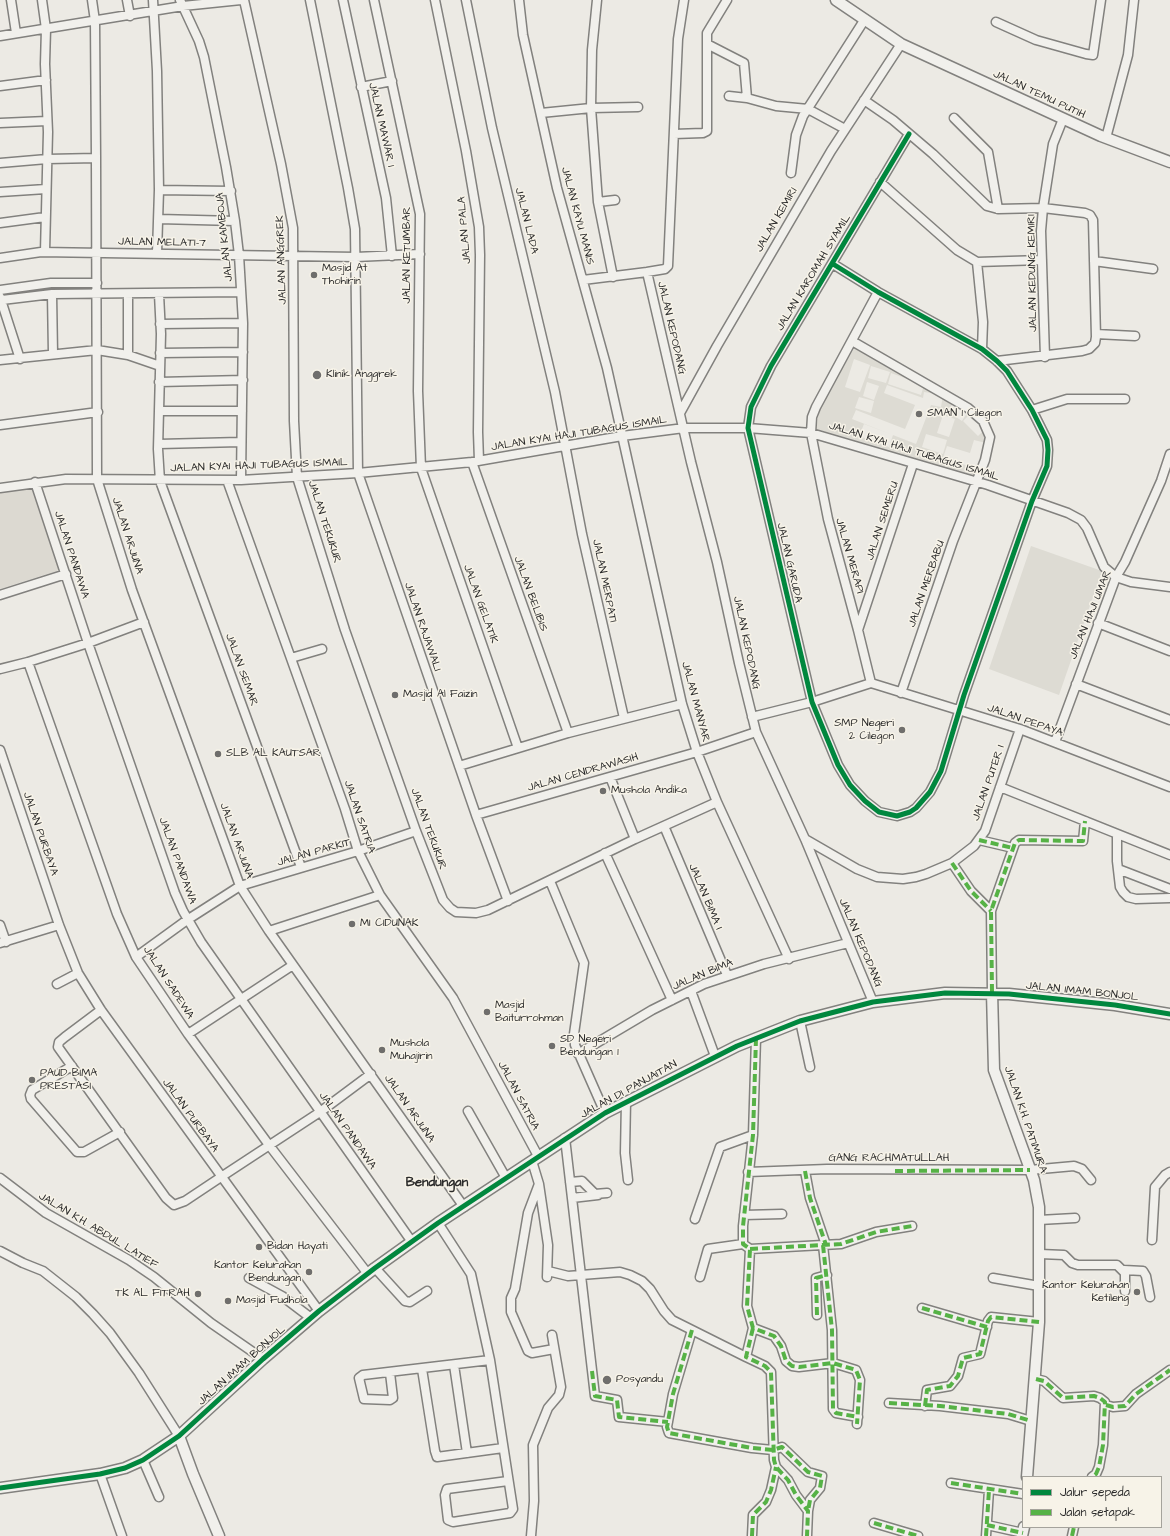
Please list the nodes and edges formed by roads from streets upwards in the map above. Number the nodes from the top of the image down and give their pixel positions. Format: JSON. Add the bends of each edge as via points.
{"nodes":[{"id":1,"x":11,"y":0,"type":"edge"},
{"id":2,"x":42,"y":0,"type":"edge"},
{"id":3,"x":92,"y":0,"type":"edge"},
{"id":4,"x":127,"y":0,"type":"edge"},
{"id":5,"x":153,"y":0,"type":"edge"},
{"id":6,"x":242,"y":0,"type":"edge"},
{"id":7,"x":310,"y":0,"type":"edge"},
{"id":8,"x":343,"y":0,"type":"edge"},
{"id":9,"x":374,"y":0,"type":"edge"},
{"id":10,"x":435,"y":0,"type":"edge"},
{"id":11,"x":466,"y":0,"type":"edge"},
{"id":12,"x":519,"y":0,"type":"edge"},
{"id":13,"x":597,"y":0,"type":"edge"},
{"id":14,"x":684,"y":0,"type":"edge"},
{"id":15,"x":727,"y":0,"type":"edge"},
{"id":16,"x":836,"y":0,"type":"edge"},
{"id":17,"x":1101,"y":0,"type":"edge"},
{"id":18,"x":1134,"y":0,"type":"edge"},
{"id":19,"x":182,"y":3,"type":"edge"},
{"id":20,"x":849,"y":3,"type":"edge"},
{"id":21,"x":154,"y":11,"type":"junction"},
{"id":22,"x":130,"y":16,"type":"junction"},
{"id":23,"x":865,"y":19,"type":"junction"},
{"id":24,"x":95,"y":21,"type":"junction"},
{"id":25,"x":996,"y":22,"type":"dead end"},
{"id":26,"x":46,"y":29,"type":"junction"},
{"id":27,"x":16,"y":33,"type":"junction"},
{"id":28,"x":0,"y":36,"type":"edge"},
{"id":29,"x":707,"y":44,"type":"junction"},
{"id":30,"x":901,"y":44,"type":"junction"},
{"id":31,"x":46,"y":80,"type":"junction"},
{"id":32,"x":392,"y":81,"type":"junction"},
{"id":33,"x":0,"y":86,"type":"edge"},
{"id":34,"x":361,"y":87,"type":"junction"},
{"id":35,"x":729,"y":96,"type":"dead end"},
{"id":36,"x":748,"y":98,"type":"junction"},
{"id":37,"x":864,"y":100,"type":"junction"},
{"id":38,"x":638,"y":107,"type":"dead end"},
{"id":39,"x":591,"y":108,"type":"junction"},
{"id":40,"x":808,"y":109,"type":"junction"},
{"id":41,"x":541,"y":113,"type":"junction"},
{"id":42,"x":954,"y":118,"type":"dead end"},
{"id":43,"x":1063,"y":119,"type":"junction"},
{"id":44,"x":47,"y":121,"type":"junction"},
{"id":45,"x":0,"y":123,"type":"edge"},
{"id":46,"x":845,"y":129,"type":"junction"},
{"id":47,"x":674,"y":134,"type":"junction"},
{"id":48,"x":909,"y":134,"type":"junction"},
{"id":49,"x":1106,"y":138,"type":"junction"},
{"id":50,"x":96,"y":158,"type":"junction"},
{"id":51,"x":47,"y":159,"type":"junction"},
{"id":52,"x":1170,"y":162,"type":"edge"},
{"id":53,"x":0,"y":163,"type":"edge"},
{"id":54,"x":791,"y":173,"type":"dead end"},
{"id":55,"x":880,"y":182,"type":"junction"},
{"id":56,"x":46,"y":189,"type":"junction"},
{"id":57,"x":159,"y":190,"type":"junction"},
{"id":58,"x":231,"y":191,"type":"junction"},
{"id":59,"x":0,"y":192,"type":"edge"},
{"id":60,"x":615,"y":200,"type":"dead end"},
{"id":61,"x":598,"y":202,"type":"junction"},
{"id":62,"x":1043,"y":208,"type":"junction"},
{"id":63,"x":998,"y":209,"type":"junction"},
{"id":64,"x":45,"y":217,"type":"junction"},
{"id":65,"x":159,"y":219,"type":"junction"},
{"id":66,"x":235,"y":221,"type":"junction"},
{"id":67,"x":0,"y":223,"type":"edge"},
{"id":68,"x":45,"y":252,"type":"junction"},
{"id":69,"x":96,"y":253,"type":"junction"},
{"id":70,"x":157,"y":253,"type":"junction"},
{"id":71,"x":420,"y":254,"type":"junction"},
{"id":72,"x":239,"y":255,"type":"junction"},
{"id":73,"x":294,"y":256,"type":"junction"},
{"id":74,"x":392,"y":256,"type":"junction"},
{"id":75,"x":356,"y":257,"type":"junction"},
{"id":76,"x":0,"y":258,"type":"edge"},
{"id":77,"x":1042,"y":260,"type":"junction"},
{"id":78,"x":1094,"y":261,"type":"junction"},
{"id":79,"x":977,"y":262,"type":"junction"},
{"id":80,"x":833,"y":264,"type":"junction"},
{"id":81,"x":1153,"y":269,"type":"dead end"},
{"id":82,"x":647,"y":272,"type":"junction"},
{"id":83,"x":613,"y":277,"type":"junction"},
{"id":84,"x":583,"y":280,"type":"junction"},
{"id":85,"x":96,"y":283,"type":"junction"},
{"id":86,"x":0,"y":290,"type":"edge"},
{"id":87,"x":241,"y":292,"type":"junction"},
{"id":88,"x":878,"y":292,"type":"junction"},
{"id":89,"x":97,"y":293,"type":"junction"},
{"id":90,"x":52,"y":294,"type":"junction"},
{"id":91,"x":128,"y":294,"type":"junction"},
{"id":92,"x":159,"y":294,"type":"junction"},
{"id":93,"x":1,"y":299,"type":"edge"},
{"id":94,"x":243,"y":323,"type":"junction"},
{"id":95,"x":160,"y":324,"type":"junction"},
{"id":96,"x":1096,"y":334,"type":"junction"},
{"id":97,"x":1135,"y":336,"type":"dead end"},
{"id":98,"x":852,"y":341,"type":"junction"},
{"id":99,"x":97,"y":350,"type":"junction"},
{"id":100,"x":982,"y":350,"type":"junction"},
{"id":101,"x":242,"y":352,"type":"junction"},
{"id":102,"x":160,"y":353,"type":"junction"},
{"id":103,"x":53,"y":354,"type":"junction"},
{"id":104,"x":128,"y":355,"type":"junction"},
{"id":105,"x":1045,"y":357,"type":"junction"},
{"id":106,"x":20,"y":359,"type":"junction"},
{"id":107,"x":0,"y":360,"type":"edge"},
{"id":108,"x":998,"y":362,"type":"junction"},
{"id":109,"x":160,"y":366,"type":"junction"},
{"id":110,"x":243,"y":380,"type":"junction"},
{"id":111,"x":159,"y":382,"type":"junction"},
{"id":112,"x":1125,"y":399,"type":"dead end"},
{"id":113,"x":1032,"y":410,"type":"junction"},
{"id":114,"x":159,"y":411,"type":"junction"},
{"id":115,"x":242,"y":411,"type":"junction"},
{"id":116,"x":98,"y":412,"type":"junction"},
{"id":117,"x":680,"y":413,"type":"junction"},
{"id":118,"x":0,"y":425,"type":"edge"},
{"id":119,"x":684,"y":428,"type":"junction"},
{"id":120,"x":748,"y":428,"type":"junction"},
{"id":121,"x":811,"y":433,"type":"junction"},
{"id":122,"x":622,"y":436,"type":"junction"},
{"id":123,"x":240,"y":442,"type":"junction"},
{"id":124,"x":158,"y":444,"type":"junction"},
{"id":125,"x":565,"y":447,"type":"junction"},
{"id":126,"x":1170,"y":454,"type":"edge"},
{"id":127,"x":476,"y":461,"type":"junction"},
{"id":128,"x":913,"y":464,"type":"junction"},
{"id":129,"x":421,"y":468,"type":"junction"},
{"id":130,"x":358,"y":473,"type":"junction"},
{"id":131,"x":297,"y":477,"type":"junction"},
{"id":132,"x":97,"y":479,"type":"junction"},
{"id":133,"x":227,"y":480,"type":"junction"},
{"id":134,"x":241,"y":480,"type":"junction"},
{"id":135,"x":160,"y":481,"type":"junction"},
{"id":136,"x":35,"y":482,"type":"junction"},
{"id":137,"x":976,"y":482,"type":"junction"},
{"id":138,"x":0,"y":488,"type":"edge"},
{"id":139,"x":1032,"y":501,"type":"junction"},
{"id":140,"x":66,"y":574,"type":"junction"},
{"id":141,"x":1116,"y":577,"type":"junction"},
{"id":142,"x":1170,"y":586,"type":"edge"},
{"id":143,"x":0,"y":595,"type":"edge"},
{"id":144,"x":144,"y":622,"type":"junction"},
{"id":145,"x":1098,"y":623,"type":"junction"},
{"id":146,"x":858,"y":630,"type":"junction"},
{"id":147,"x":88,"y":643,"type":"junction"},
{"id":148,"x":322,"y":649,"type":"dead end"},
{"id":149,"x":1170,"y":651,"type":"edge"},
{"id":150,"x":291,"y":658,"type":"junction"},
{"id":151,"x":28,"y":662,"type":"junction"},
{"id":152,"x":0,"y":669,"type":"edge"},
{"id":153,"x":871,"y":683,"type":"junction"},
{"id":154,"x":1076,"y":684,"type":"junction"},
{"id":155,"x":901,"y":693,"type":"junction"},
{"id":156,"x":812,"y":702,"type":"junction"},
{"id":157,"x":682,"y":704,"type":"junction"},
{"id":158,"x":960,"y":711,"type":"junction"},
{"id":159,"x":752,"y":717,"type":"junction"},
{"id":160,"x":624,"y":718,"type":"junction"},
{"id":161,"x":1170,"y":720,"type":"edge"},
{"id":162,"x":1020,"y":729,"type":"junction"},
{"id":163,"x":756,"y":732,"type":"junction"},
{"id":164,"x":568,"y":733,"type":"junction"},
{"id":165,"x":1055,"y":742,"type":"junction"},
{"id":166,"x":518,"y":748,"type":"junction"},
{"id":167,"x":0,"y":750,"type":"edge"},
{"id":168,"x":697,"y":752,"type":"junction"},
{"id":169,"x":459,"y":766,"type":"junction"},
{"id":170,"x":610,"y":777,"type":"junction"},
{"id":171,"x":1000,"y":787,"type":"junction"},
{"id":172,"x":1170,"y":788,"type":"edge"},
{"id":173,"x":717,"y":802,"type":"junction"},
{"id":174,"x":476,"y":815,"type":"junction"},
{"id":175,"x":1085,"y":821,"type":"junction"},
{"id":176,"x":664,"y":826,"type":"junction"},
{"id":177,"x":416,"y":831,"type":"junction"},
{"id":178,"x":1117,"y":834,"type":"junction"},
{"id":179,"x":635,"y":839,"type":"junction"},
{"id":180,"x":805,"y":839,"type":"junction"},
{"id":181,"x":979,"y":840,"type":"junction"},
{"id":182,"x":1013,"y":848,"type":"junction"},
{"id":183,"x":358,"y":851,"type":"junction"},
{"id":184,"x":605,"y":854,"type":"junction"},
{"id":185,"x":1170,"y":855,"type":"edge"},
{"id":186,"x":952,"y":863,"type":"junction"},
{"id":187,"x":302,"y":867,"type":"junction"},
{"id":188,"x":1118,"y":869,"type":"junction"},
{"id":189,"x":550,"y":881,"type":"junction"},
{"id":190,"x":240,"y":886,"type":"junction"},
{"id":191,"x":1170,"y":889,"type":"edge"},
{"id":192,"x":380,"y":895,"type":"junction"},
{"id":193,"x":1170,"y":898,"type":"edge"},
{"id":194,"x":508,"y":901,"type":"junction"},
{"id":195,"x":991,"y":911,"type":"junction"},
{"id":196,"x":187,"y":920,"type":"junction"},
{"id":197,"x":0,"y":925,"type":"edge"},
{"id":198,"x":59,"y":925,"type":"junction"},
{"id":199,"x":269,"y":931,"type":"junction"},
{"id":200,"x":3,"y":943,"type":"edge"},
{"id":201,"x":848,"y":944,"type":"junction"},
{"id":202,"x":136,"y":957,"type":"junction"},
{"id":203,"x":789,"y":959,"type":"junction"},
{"id":204,"x":292,"y":965,"type":"junction"},
{"id":205,"x":78,"y":973,"type":"junction"},
{"id":206,"x":727,"y":975,"type":"junction"},
{"id":207,"x":58,"y":984,"type":"dead end"},
{"id":208,"x":691,"y":991,"type":"junction"},
{"id":209,"x":992,"y":992,"type":"junction"},
{"id":210,"x":240,"y":998,"type":"junction"},
{"id":211,"x":672,"y":1000,"type":"junction"},
{"id":212,"x":873,"y":1002,"type":"junction"},
{"id":213,"x":101,"y":1010,"type":"junction"},
{"id":214,"x":1170,"y":1014,"type":"edge"},
{"id":215,"x":800,"y":1021,"type":"junction"},
{"id":216,"x":188,"y":1034,"type":"junction"},
{"id":217,"x":756,"y":1038,"type":"junction"},
{"id":218,"x":578,"y":1054,"type":"junction"},
{"id":219,"x":715,"y":1056,"type":"junction"},
{"id":220,"x":72,"y":1066,"type":"junction"},
{"id":221,"x":810,"y":1067,"type":"dead end"},
{"id":222,"x":371,"y":1074,"type":"junction"},
{"id":223,"x":626,"y":1101,"type":"junction"},
{"id":224,"x":320,"y":1112,"type":"junction"},
{"id":225,"x":468,"y":1112,"type":"dead end"},
{"id":226,"x":605,"y":1113,"type":"junction"},
{"id":227,"x":120,"y":1132,"type":"junction"},
{"id":228,"x":753,"y":1136,"type":"junction"},
{"id":229,"x":565,"y":1138,"type":"junction"},
{"id":230,"x":269,"y":1145,"type":"junction"},
{"id":231,"x":535,"y":1158,"type":"junction"},
{"id":232,"x":1030,"y":1170,"type":"junction"},
{"id":233,"x":805,"y":1171,"type":"junction"},
{"id":234,"x":748,"y":1172,"type":"junction"},
{"id":235,"x":1170,"y":1172,"type":"edge"},
{"id":236,"x":0,"y":1178,"type":"edge"},
{"id":237,"x":221,"y":1178,"type":"junction"},
{"id":238,"x":506,"y":1178,"type":"junction"},
{"id":239,"x":628,"y":1180,"type":"dead end"},
{"id":240,"x":1091,"y":1180,"type":"dead end"},
{"id":241,"x":570,"y":1182,"type":"junction"},
{"id":242,"x":539,"y":1184,"type":"junction"},
{"id":243,"x":607,"y":1194,"type":"dead end"},
{"id":244,"x":598,"y":1195,"type":"junction"},
{"id":245,"x":572,"y":1198,"type":"junction"},
{"id":246,"x":464,"y":1207,"type":"junction"},
{"id":247,"x":782,"y":1214,"type":"dead end"},
{"id":248,"x":744,"y":1215,"type":"junction"},
{"id":249,"x":1075,"y":1218,"type":"dead end"},
{"id":250,"x":695,"y":1219,"type":"dead end"},
{"id":251,"x":1039,"y":1220,"type":"junction"},
{"id":252,"x":438,"y":1223,"type":"junction"},
{"id":253,"x":912,"y":1226,"type":"dead end"},
{"id":254,"x":1152,"y":1240,"type":"dead end"},
{"id":255,"x":412,"y":1242,"type":"junction"},
{"id":256,"x":825,"y":1245,"type":"junction"},
{"id":257,"x":747,"y":1247,"type":"junction"},
{"id":258,"x":0,"y":1251,"type":"edge"},
{"id":259,"x":1040,"y":1254,"type":"junction"},
{"id":260,"x":1124,"y":1270,"type":"junction"},
{"id":261,"x":371,"y":1271,"type":"junction"},
{"id":262,"x":582,"y":1275,"type":"junction"},
{"id":263,"x":827,"y":1275,"type":"junction"},
{"id":264,"x":700,"y":1277,"type":"dead end"},
{"id":265,"x":249,"y":1278,"type":"dead end"},
{"id":266,"x":993,"y":1278,"type":"dead end"},
{"id":267,"x":1039,"y":1286,"type":"junction"},
{"id":268,"x":1125,"y":1291,"type":"dead end"},
{"id":269,"x":427,"y":1292,"type":"dead end"},
{"id":270,"x":1150,"y":1298,"type":"dead end"},
{"id":271,"x":922,"y":1308,"type":"dead end"},
{"id":272,"x":319,"y":1311,"type":"junction"},
{"id":273,"x":817,"y":1315,"type":"dead end"},
{"id":274,"x":311,"y":1318,"type":"junction"},
{"id":275,"x":1039,"y":1322,"type":"junction"},
{"id":276,"x":987,"y":1327,"type":"junction"},
{"id":277,"x":752,"y":1328,"type":"junction"},
{"id":278,"x":692,"y":1330,"type":"junction"},
{"id":279,"x":552,"y":1336,"type":"dead end"},
{"id":280,"x":554,"y":1349,"type":"junction"},
{"id":281,"x":746,"y":1357,"type":"junction"},
{"id":282,"x":263,"y":1359,"type":"junction"},
{"id":283,"x":490,"y":1360,"type":"junction"},
{"id":284,"x":833,"y":1363,"type":"junction"},
{"id":285,"x":454,"y":1365,"type":"junction"},
{"id":286,"x":422,"y":1369,"type":"junction"},
{"id":287,"x":1170,"y":1370,"type":"edge"},
{"id":288,"x":390,"y":1373,"type":"junction"},
{"id":289,"x":1036,"y":1379,"type":"junction"},
{"id":290,"x":889,"y":1403,"type":"dead end"},
{"id":291,"x":1106,"y":1405,"type":"junction"},
{"id":292,"x":925,"y":1406,"type":"junction"},
{"id":293,"x":1031,"y":1421,"type":"junction"},
{"id":294,"x":668,"y":1422,"type":"junction"},
{"id":295,"x":179,"y":1436,"type":"junction"},
{"id":296,"x":504,"y":1448,"type":"junction"},
{"id":297,"x":773,"y":1450,"type":"junction"},
{"id":298,"x":467,"y":1454,"type":"junction"},
{"id":299,"x":143,"y":1460,"type":"junction"},
{"id":300,"x":776,"y":1466,"type":"junction"},
{"id":301,"x":100,"y":1474,"type":"junction"},
{"id":302,"x":1027,"y":1476,"type":"edge"},
{"id":303,"x":1093,"y":1476,"type":"edge"},
{"id":304,"x":508,"y":1481,"type":"junction"},
{"id":305,"x":951,"y":1483,"type":"dead end"},
{"id":306,"x":0,"y":1488,"type":"edge"},
{"id":307,"x":989,"y":1490,"type":"junction"},
{"id":308,"x":1022,"y":1494,"type":"edge"},
{"id":309,"x":159,"y":1497,"type":"dead end"},
{"id":310,"x":808,"y":1511,"type":"junction"},
{"id":311,"x":874,"y":1523,"type":"dead end"},
{"id":312,"x":987,"y":1525,"type":"junction"},
{"id":313,"x":1023,"y":1532,"type":"edge"},
{"id":314,"x":122,"y":1536,"type":"edge"},
{"id":315,"x":219,"y":1536,"type":"edge"},
{"id":316,"x":530,"y":1536,"type":"edge"},
{"id":317,"x":752,"y":1536,"type":"edge"},
{"id":318,"x":806,"y":1536,"type":"edge"},
{"id":319,"x":918,"y":1536,"type":"edge"},
{"id":320,"x":986,"y":1536,"type":"edge"}],
"edges":[{"from":1,"to":27,"type":"street"},
{"from":2,"to":26,"type":"street"},
{"from":3,"to":24,"type":"street","name":"JALAN ARJUNA"},
{"from":4,"to":22,"type":"street"},
{"from":5,"to":21,"type":"street"},
{"from":6,"to":19,"type":"street"},
{"from":6,"to":73,"type":"street","name":"JALAN ANGGREK","via":[[290,207]]},
{"from":7,"to":75,"type":"street","name":"JALAN RAJAWALI","via":[[348,188],[355,229]]},
{"from":8,"to":34,"type":"street","name":"JALAN MAWAR 1"},
{"from":9,"to":32,"type":"street","name":"JALAN KETUMBAR"},
{"from":10,"to":127,"type":"street","name":"JALAN PALA","via":[[478,227],[480,255]]},
{"from":11,"to":125,"type":"street","name":"JALAN LADA","via":[[492,128],[555,392]]},
{"from":12,"to":41,"type":"street","name":"JALAN KAYU MANIS","via":[[523,36]]},
{"from":13,"to":39,"type":"street","via":[[592,50]]},
{"from":14,"to":47,"type":"street","via":[[678,39]]},
{"from":15,"to":29,"type":"street","via":[[707,33]]},
{"from":16,"to":20,"type":"street","name":"JALAN TEMU PUTIH"},
{"from":17,"to":25,"type":"street","via":[[1093,55],[1036,40]]},
{"from":18,"to":49,"type":"street","via":[[1128,55]]},
{"from":19,"to":21,"type":"street"},
{"from":19,"to":58,"type":"street","name":"JALAN KAMBOJA","via":[[204,57]]},
{"from":20,"to":23,"type":"street","name":"JALAN TEMU PUTIH"},
{"from":21,"to":22,"type":"street"},
{"from":21,"to":57,"type":"street"},
{"from":22,"to":24,"type":"street"},
{"from":23,"to":30,"type":"street","name":"JALAN TEMU PUTIH"},
{"from":23,"to":40,"type":"street"},
{"from":24,"to":26,"type":"street"},
{"from":24,"to":50,"type":"street","name":"JALAN ARJUNA"},
{"from":26,"to":27,"type":"street"},
{"from":26,"to":31,"type":"street"},
{"from":27,"to":28,"type":"street"},
{"from":29,"to":36,"type":"street","via":[[744,63]]},
{"from":29,"to":47,"type":"street","via":[[707,131]]},
{"from":30,"to":37,"type":"street","name":"JALAN KEMIRI"},
{"from":30,"to":43,"type":"street","name":"JALAN TEMU PUTIH"},
{"from":31,"to":33,"type":"street"},
{"from":31,"to":44,"type":"street"},
{"from":32,"to":34,"type":"street"},
{"from":32,"to":71,"type":"street","name":"JALAN KETUMBAR","via":[[419,203]]},
{"from":34,"to":74,"type":"street","name":"JALAN MAWAR 1","via":[[386,198]]},
{"from":35,"to":36,"type":"street"},
{"from":36,"to":40,"type":"street","via":[[776,106]]},
{"from":37,"to":46,"type":"street","name":"JALAN KEMIRI"},
{"from":37,"to":48,"type":"street"},
{"from":38,"to":39,"type":"street"},
{"from":39,"to":41,"type":"street"},
{"from":39,"to":61,"type":"street"},
{"from":40,"to":46,"type":"street"},
{"from":40,"to":54,"type":"street","via":[[796,135]]},
{"from":41,"to":84,"type":"street","name":"JALAN KAYU MANIS"},
{"from":42,"to":63,"type":"street","via":[[988,152]]},
{"from":43,"to":49,"type":"street","name":"JALAN TEMU PUTIH"},
{"from":43,"to":62,"type":"street","name":"JALAN KEDUNG KEMIRI","via":[[1053,144]]},
{"from":44,"to":45,"type":"street"},
{"from":44,"to":51,"type":"street"},
{"from":46,"to":117,"type":"street","name":"JALAN KEMIRI","via":[[784,230]]},
{"from":47,"to":82,"type":"street","via":[[668,266],[665,269]]},
{"from":48,"to":55,"type":"street","name":"JALAN KAROMAH SYAMIL"},
{"from":48,"to":63,"type":"street","via":[[977,198],[987,206]]},
{"from":49,"to":52,"type":"street","name":"JALAN TEMU PUTIH"},
{"from":50,"to":51,"type":"street"},
{"from":50,"to":69,"type":"street","name":"JALAN ARJUNA"},
{"from":51,"to":53,"type":"street"},
{"from":51,"to":56,"type":"street"},
{"from":55,"to":79,"type":"street","via":[[957,250]]},
{"from":55,"to":80,"type":"street","name":"JALAN KAROMAH SYAMIL"},
{"from":56,"to":59,"type":"street"},
{"from":56,"to":64,"type":"street"},
{"from":57,"to":58,"type":"street"},
{"from":57,"to":65,"type":"street"},
{"from":58,"to":66,"type":"street","name":"JALAN KAMBOJA"},
{"from":60,"to":61,"type":"street"},
{"from":61,"to":83,"type":"street"},
{"from":62,"to":63,"type":"street"},
{"from":62,"to":77,"type":"street","name":"JALAN KEDUNG KEMIRI"},
{"from":62,"to":78,"type":"street","via":[[1090,215],[1093,220]]},
{"from":64,"to":67,"type":"street"},
{"from":64,"to":68,"type":"street"},
{"from":65,"to":66,"type":"street"},
{"from":65,"to":70,"type":"street"},
{"from":66,"to":72,"type":"street","name":"JALAN KAMBOJA"},
{"from":68,"to":69,"type":"street","name":"JALAN MELATI-7"},
{"from":68,"to":76,"type":"street","name":"JALAN MELATI-7"},
{"from":69,"to":70,"type":"street","name":"JALAN MELATI-7"},
{"from":69,"to":85,"type":"street","name":"JALAN ARJUNA"},
{"from":70,"to":72,"type":"street","name":"JALAN MELATI-7"},
{"from":71,"to":74,"type":"street","name":"JALAN MELATI-7"},
{"from":71,"to":129,"type":"street","name":"JALAN KETUMBAR","via":[[418,391]]},
{"from":72,"to":73,"type":"street","name":"JALAN MELATI-7"},
{"from":72,"to":87,"type":"street","name":"JALAN KAMBOJA"},
{"from":73,"to":75,"type":"street","name":"JALAN MELATI-7"},
{"from":73,"to":131,"type":"street","name":"JALAN ANGGREK","via":[[294,421]]},
{"from":74,"to":75,"type":"street","name":"JALAN MELATI-7"},
{"from":75,"to":130,"type":"street","name":"JALAN RAJAWALI"},
{"from":77,"to":79,"type":"street"},
{"from":77,"to":105,"type":"street","name":"JALAN KEDUNG KEMIRI"},
{"from":78,"to":81,"type":"street"},
{"from":78,"to":96,"type":"street"},
{"from":79,"to":100,"type":"street","via":[[983,322]]},
{"from":80,"to":88,"type":"street","name":"JALAN GARUDA"},
{"from":80,"to":120,"type":"street","name":"JALAN KAROMAH SYAMIL","via":[[771,366],[751,407]]},
{"from":82,"to":83,"type":"street"},
{"from":82,"to":117,"type":"street","name":"JALAN KEPODANG"},
{"from":83,"to":84,"type":"street"},
{"from":84,"to":122,"type":"street","name":"JALAN KAYU MANIS"},
{"from":85,"to":86,"type":"street","via":[[51,283]]},
{"from":85,"to":89,"type":"street","name":"JALAN ARJUNA"},
{"from":87,"to":92,"type":"street"},
{"from":87,"to":94,"type":"street","name":"JALAN KAMBOJA"},
{"from":88,"to":98,"type":"street","name":"JALAN MERAPI"},
{"from":88,"to":100,"type":"street","name":"JALAN GARUDA"},
{"from":89,"to":90,"type":"street"},
{"from":89,"to":91,"type":"street"},
{"from":89,"to":99,"type":"street","name":"JALAN ARJUNA"},
{"from":90,"to":93,"type":"street"},
{"from":90,"to":103,"type":"street"},
{"from":91,"to":92,"type":"street"},
{"from":91,"to":104,"type":"street"},
{"from":92,"to":95,"type":"street","name":"JALAN SEMAR"},
{"from":93,"to":106,"type":"street"},
{"from":94,"to":95,"type":"street"},
{"from":94,"to":101,"type":"street","name":"JALAN KAMBOJA"},
{"from":95,"to":102,"type":"street","name":"JALAN SEMAR"},
{"from":96,"to":97,"type":"street"},
{"from":96,"to":105,"type":"street","via":[[1089,349]]},
{"from":98,"to":121,"type":"street","name":"JALAN MERAPI","via":[[816,407],[812,417]]},
{"from":98,"to":137,"type":"street","name":"JALAN MERBABU","via":[[968,408],[983,421],[990,437],[989,448]]},
{"from":99,"to":103,"type":"street"},
{"from":99,"to":104,"type":"street"},
{"from":99,"to":116,"type":"street","name":"JALAN ARJUNA"},
{"from":100,"to":108,"type":"street","name":"JALAN GARUDA"},
{"from":101,"to":102,"type":"street"},
{"from":101,"to":110,"type":"street","name":"JALAN KAMBOJA"},
{"from":102,"to":109,"type":"street","name":"JALAN SEMAR"},
{"from":103,"to":106,"type":"street"},
{"from":104,"to":109,"type":"street"},
{"from":105,"to":108,"type":"street"},
{"from":106,"to":107,"type":"street"},
{"from":108,"to":113,"type":"street","name":"JALAN GARUDA","via":[[1007,371]]},
{"from":109,"to":111,"type":"street","name":"JALAN SEMAR"},
{"from":110,"to":111,"type":"street"},
{"from":110,"to":115,"type":"street","name":"JALAN KAMBOJA"},
{"from":111,"to":114,"type":"street","name":"JALAN SEMAR"},
{"from":112,"to":113,"type":"street","via":[[1067,399]]},
{"from":113,"to":139,"type":"street","name":"JALAN GARUDA","via":[[1047,440],[1049,457]]},
{"from":114,"to":115,"type":"street"},
{"from":114,"to":124,"type":"street","name":"JALAN SEMAR"},
{"from":115,"to":123,"type":"street","name":"JALAN KAMBOJA"},
{"from":116,"to":118,"type":"street"},
{"from":116,"to":132,"type":"street","name":"JALAN ARJUNA"},
{"from":117,"to":119,"type":"street","name":"JALAN KEPODANG"},
{"from":119,"to":120,"type":"street","name":"JALAN KYAI HAJI TUBAGUS ISMAIL"},
{"from":119,"to":122,"type":"street","name":"JALAN KYAI HAJI TUBAGUS ISMAIL"},
{"from":119,"to":159,"type":"street","name":"JALAN KEPODANG","via":[[690,462],[718,562]]},
{"from":120,"to":121,"type":"street","name":"JALAN KYAI HAJI TUBAGUS ISMAIL"},
{"from":120,"to":156,"type":"street","name":"JALAN GARUDA"},
{"from":121,"to":128,"type":"street","name":"JALAN KYAI HAJI TUBAGUS ISMAIL"},
{"from":121,"to":146,"type":"street","name":"JALAN MERAPI","via":[[828,519]]},
{"from":122,"to":125,"type":"street","name":"JALAN KYAI HAJI TUBAGUS ISMAIL"},
{"from":122,"to":157,"type":"street","name":"JALAN MANYAR"},
{"from":123,"to":124,"type":"street"},
{"from":123,"to":134,"type":"street","name":"JALAN KAMBOJA"},
{"from":124,"to":135,"type":"street","name":"JALAN SEMAR"},
{"from":125,"to":127,"type":"street","name":"JALAN KYAI HAJI TUBAGUS ISMAIL"},
{"from":125,"to":160,"type":"street","name":"JALAN MERPATI"},
{"from":126,"to":141,"type":"street","name":"JALAN HAJI UMAR","via":[[1161,481]]},
{"from":127,"to":129,"type":"street","name":"JALAN KYAI HAJI TUBAGUS ISMAIL"},
{"from":127,"to":164,"type":"street","name":"JALAN BELIBIS"},
{"from":128,"to":137,"type":"street","name":"JALAN KYAI HAJI TUBAGUS ISMAIL"},
{"from":128,"to":146,"type":"street","name":"JALAN SEMERU"},
{"from":129,"to":130,"type":"street","name":"JALAN KYAI HAJI TUBAGUS ISMAIL"},
{"from":129,"to":166,"type":"street","name":"JALAN GELATIK"},
{"from":130,"to":131,"type":"street","name":"JALAN KYAI HAJI TUBAGUS ISMAIL"},
{"from":130,"to":169,"type":"street","name":"JALAN RAJAWALI"},
{"from":131,"to":134,"type":"street","name":"JALAN KYAI HAJI TUBAGUS ISMAIL"},
{"from":131,"to":177,"type":"street","name":"JALAN TEKUKUR","via":[[345,630]]},
{"from":132,"to":135,"type":"street","name":"JALAN KYAI HAJI TUBAGUS ISMAIL"},
{"from":132,"to":136,"type":"street","name":"JALAN KYAI HAJI TUBAGUS ISMAIL"},
{"from":132,"to":144,"type":"street","name":"JALAN ARJUNA"},
{"from":133,"to":134,"type":"street","name":"JALAN KYAI HAJI TUBAGUS ISMAIL"},
{"from":133,"to":135,"type":"street","name":"JALAN KYAI HAJI TUBAGUS ISMAIL"},
{"from":133,"to":150,"type":"street","name":"JALAN SATRIA"},
{"from":135,"to":187,"type":"street","name":"JALAN SEMAR"},
{"from":136,"to":138,"type":"street","name":"JALAN KYAI HAJI TUBAGUS ISMAIL"},
{"from":136,"to":140,"type":"street","name":"JALAN PANDAWA"},
{"from":137,"to":139,"type":"street","name":"JALAN KYAI HAJI TUBAGUS ISMAIL"},
{"from":137,"to":155,"type":"street","name":"JALAN MERBABU"},
{"from":139,"to":141,"type":"street","name":"JALAN KYAI HAJI TUBAGUS ISMAIL","via":[[1081,520],[1104,567]]},
{"from":139,"to":158,"type":"street","name":"JALAN GARUDA"},
{"from":140,"to":143,"type":"street"},
{"from":140,"to":147,"type":"street","name":"JALAN PANDAWA"},
{"from":141,"to":142,"type":"street","via":[[1131,582]]},
{"from":141,"to":145,"type":"street","name":"JALAN HAJI UMAR"},
{"from":144,"to":147,"type":"street"},
{"from":144,"to":190,"type":"street","name":"JALAN ARJUNA"},
{"from":145,"to":149,"type":"street"},
{"from":145,"to":154,"type":"street","name":"JALAN HAJI UMAR"},
{"from":146,"to":153,"type":"street","name":"JALAN MERAPI"},
{"from":147,"to":151,"type":"street"},
{"from":147,"to":196,"type":"street","name":"JALAN PANDAWA","via":[[175,893]]},
{"from":148,"to":150,"type":"street"},
{"from":150,"to":183,"type":"street","name":"JALAN SATRIA"},
{"from":151,"to":152,"type":"street"},
{"from":151,"to":202,"type":"street","name":"JALAN SADEWA","via":[[117,914]]},
{"from":153,"to":155,"type":"street","name":"JALAN PEPAYA"},
{"from":153,"to":156,"type":"street"},
{"from":154,"to":161,"type":"street"},
{"from":154,"to":165,"type":"street","name":"JALAN HAJI UMAR"},
{"from":155,"to":158,"type":"street","name":"JALAN PEPAYA"},
{"from":156,"to":158,"type":"street","name":"JALAN GARUDA","via":[[844,777],[865,801],[879,812],[891,816],[910,812],[930,792],[941,771]]},
{"from":156,"to":159,"type":"street"},
{"from":157,"to":160,"type":"street"},
{"from":157,"to":168,"type":"street","name":"JALAN MANYAR"},
{"from":158,"to":162,"type":"street","name":"JALAN PEPAYA"},
{"from":159,"to":163,"type":"street","name":"JALAN KEPODANG"},
{"from":160,"to":164,"type":"street"},
{"from":162,"to":165,"type":"street","name":"JALAN PEPAYA"},
{"from":162,"to":171,"type":"street","name":"JALAN PUTER I"},
{"from":163,"to":168,"type":"street","name":"JALAN CENDRAWASIH"},
{"from":163,"to":180,"type":"street","name":"JALAN KEPODANG"},
{"from":164,"to":166,"type":"street"},
{"from":165,"to":172,"type":"street","name":"JALAN PEPAYA"},
{"from":166,"to":169,"type":"street"},
{"from":167,"to":198,"type":"street","name":"JALAN PURBAYA"},
{"from":168,"to":170,"type":"street","name":"JALAN CENDRAWASIH"},
{"from":168,"to":173,"type":"street","name":"JALAN MANYAR"},
{"from":169,"to":174,"type":"street","name":"JALAN RAJAWALI"},
{"from":170,"to":174,"type":"street","name":"JALAN CENDRAWASIH"},
{"from":170,"to":179,"type":"street"},
{"from":171,"to":175,"type":"street"},
{"from":171,"to":181,"type":"street","name":"JALAN PUTER I","via":[[990,818]]},
{"from":173,"to":176,"type":"street","name":"JALAN TEKUKUR"},
{"from":173,"to":203,"type":"street","name":"JALAN MANYAR"},
{"from":174,"to":194,"type":"street","name":"JALAN RAJAWALI"},
{"from":175,"to":178,"type":"street"},
{"from":175,"to":182,"type":"street","via":[[1084,841],[1017,840]]},
{"from":176,"to":179,"type":"street","name":"JALAN TEKUKUR"},
{"from":176,"to":206,"type":"street","name":"JALAN BIMA I"},
{"from":177,"to":183,"type":"street","name":"JALAN PARKIT"},
{"from":177,"to":194,"type":"street","name":"JALAN TEKUKUR","via":[[443,900],[450,908],[456,912],[480,912]]},
{"from":178,"to":185,"type":"street"},
{"from":178,"to":188,"type":"street"},
{"from":179,"to":184,"type":"street","name":"JALAN TEKUKUR"},
{"from":180,"to":186,"type":"street","name":"JALAN PUTER I","via":[[861,871],[884,878],[916,877]]},
{"from":180,"to":201,"type":"street","name":"JALAN KEPODANG"},
{"from":181,"to":182,"type":"street"},
{"from":181,"to":186,"type":"street","name":"JALAN PUTER I"},
{"from":182,"to":195,"type":"street"},
{"from":183,"to":187,"type":"street","name":"JALAN PARKIT"},
{"from":183,"to":192,"type":"street","name":"JALAN SATRIA"},
{"from":184,"to":189,"type":"street","name":"JALAN TEKUKUR"},
{"from":184,"to":211,"type":"street"},
{"from":186,"to":195,"type":"street","via":[[970,891]]},
{"from":187,"to":190,"type":"street","name":"JALAN PARKIT"},
{"from":188,"to":191,"type":"street"},
{"from":188,"to":193,"type":"street","via":[[1120,887],[1128,897]]},
{"from":189,"to":194,"type":"street","name":"JALAN TEKUKUR"},
{"from":189,"to":218,"type":"street","via":[[584,963],[574,1034]]},
{"from":190,"to":196,"type":"street","name":"JALAN PARKIT"},
{"from":190,"to":199,"type":"street","name":"JALAN ARJUNA"},
{"from":192,"to":199,"type":"street"},
{"from":192,"to":231,"type":"street","name":"JALAN SATRIA","via":[[453,998]]},
{"from":195,"to":209,"type":"street"},
{"from":196,"to":202,"type":"street","name":"JALAN PARKIT"},
{"from":196,"to":210,"type":"street","name":"JALAN PANDAWA"},
{"from":197,"to":200,"type":"street"},
{"from":198,"to":200,"type":"street"},
{"from":198,"to":205,"type":"street","name":"JALAN PURBAYA"},
{"from":199,"to":204,"type":"street","name":"JALAN ARJUNA"},
{"from":201,"to":203,"type":"street","name":"JALAN BIMA"},
{"from":201,"to":212,"type":"street","name":"JALAN KEPODANG"},
{"from":202,"to":216,"type":"street","name":"JALAN SADEWA"},
{"from":203,"to":206,"type":"street","name":"JALAN BIMA"},
{"from":204,"to":210,"type":"street"},
{"from":204,"to":222,"type":"street","name":"JALAN ARJUNA"},
{"from":205,"to":207,"type":"street"},
{"from":205,"to":213,"type":"street","name":"JALAN PURBAYA"},
{"from":206,"to":208,"type":"street","name":"JALAN BIMA"},
{"from":208,"to":211,"type":"street","name":"JALAN BIMA"},
{"from":208,"to":219,"type":"street"},
{"from":209,"to":212,"type":"street","name":"JALAN DI PANJAITAN","via":[[945,993]]},
{"from":209,"to":214,"type":"street","name":"JALAN IMAM BONJOL","via":[[1115,1005]]},
{"from":209,"to":232,"type":"street","name":"JALAN K.H. PATIMURA","via":[[994,1070]]},
{"from":210,"to":216,"type":"street"},
{"from":210,"to":224,"type":"street","name":"JALAN PANDAWA"},
{"from":211,"to":218,"type":"street","name":"JALAN BIMA"},
{"from":212,"to":215,"type":"street","name":"JALAN DI PANJAITAN"},
{"from":213,"to":220,"type":"street","via":[[59,1042],[58,1046]]},
{"from":213,"to":237,"type":"street","name":"JALAN PURBAYA"},
{"from":215,"to":217,"type":"street","name":"JALAN DI PANJAITAN"},
{"from":215,"to":221,"type":"street"},
{"from":216,"to":230,"type":"street","name":"JALAN SADEWA"},
{"from":217,"to":219,"type":"street","name":"JALAN DI PANJAITAN"},
{"from":217,"to":228,"type":"street"},
{"from":218,"to":226,"type":"street"},
{"from":219,"to":223,"type":"street","name":"JALAN DI PANJAITAN"},
{"from":220,"to":227,"type":"street"},
{"from":220,"to":227,"type":"street","via":[[32,1090],[31,1098],[76,1152],[84,1152]]},
{"from":222,"to":224,"type":"street"},
{"from":222,"to":246,"type":"street","name":"JALAN ARJUNA"},
{"from":223,"to":226,"type":"street","name":"JALAN DI PANJAITAN"},
{"from":223,"to":239,"type":"street","via":[[625,1153]]},
{"from":224,"to":230,"type":"street"},
{"from":224,"to":255,"type":"street","name":"JALAN PANDAWA"},
{"from":225,"to":238,"type":"street"},
{"from":226,"to":229,"type":"street","name":"JALAN DI PANJAITAN"},
{"from":227,"to":237,"type":"street","via":[[170,1203],[179,1204]]},
{"from":228,"to":234,"type":"street"},
{"from":228,"to":250,"type":"street","via":[[720,1147]]},
{"from":229,"to":231,"type":"street","name":"JALAN DI PANJAITAN"},
{"from":229,"to":241,"type":"street"},
{"from":230,"to":237,"type":"street"},
{"from":230,"to":261,"type":"street","name":"JALAN SADEWA"},
{"from":231,"to":238,"type":"street","name":"JALAN DI PANJAITAN"},
{"from":231,"to":242,"type":"street","name":"JALAN SATRIA"},
{"from":232,"to":233,"type":"street","name":"GANG RACHMATULLAH"},
{"from":232,"to":240,"type":"street","name":"GANG RACHMATULLAH","via":[[1074,1166],[1082,1169]]},
{"from":232,"to":251,"type":"street","name":"JALAN K.H. PATIMURA","via":[[1038,1200]]},
{"from":233,"to":234,"type":"street","name":"GANG RACHMATULLAH"},
{"from":233,"to":256,"type":"street","via":[[810,1198]]},
{"from":234,"to":248,"type":"street"},
{"from":235,"to":254,"type":"street","via":[[1155,1187]]},
{"from":236,"to":282,"type":"street","name":"JALAN K.H. ABDUL LATIEF","via":[[46,1213],[154,1277],[211,1323]]},
{"from":237,"to":272,"type":"street","name":"JALAN PURBAYA"},
{"from":238,"to":246,"type":"street","name":"JALAN DI PANJAITAN"},
{"from":241,"to":244,"type":"street","via":[[585,1182]]},
{"from":241,"to":245,"type":"street"},
{"from":242,"to":262,"type":"street","name":"JALAN SATRIA","via":[[548,1245],[547,1274]]},
{"from":242,"to":280,"type":"street","via":[[528,1213],[510,1303],[511,1312],[528,1351],[532,1353]]},
{"from":243,"to":244,"type":"street"},
{"from":244,"to":245,"type":"street"},
{"from":245,"to":262,"type":"street"},
{"from":246,"to":252,"type":"street","name":"JALAN DI PANJAITAN"},
{"from":247,"to":248,"type":"street"},
{"from":248,"to":257,"type":"street"},
{"from":249,"to":251,"type":"street"},
{"from":251,"to":259,"type":"street","name":"JALAN K.H. PATIMURA"},
{"from":252,"to":255,"type":"street","name":"JALAN DI PANJAITAN"},
{"from":252,"to":283,"type":"street","via":[[471,1274]]},
{"from":253,"to":256,"type":"street","via":[[876,1232],[845,1243]]},
{"from":255,"to":261,"type":"street","name":"JALAN DI PANJAITAN"},
{"from":256,"to":257,"type":"street"},
{"from":256,"to":263,"type":"street"},
{"from":257,"to":264,"type":"street","via":[[708,1249]]},
{"from":257,"to":277,"type":"street","via":[[747,1306]]},
{"from":258,"to":295,"type":"street","via":[[43,1271],[93,1314],[139,1373]]},
{"from":259,"to":260,"type":"street","via":[[1064,1255],[1078,1265],[1117,1265]]},
{"from":259,"to":267,"type":"street","name":"JALAN K.H. PATIMURA"},
{"from":260,"to":268,"type":"street"},
{"from":260,"to":270,"type":"street","via":[[1143,1271]]},
{"from":261,"to":269,"type":"street","name":"JALAN SADEWA","via":[[405,1301],[410,1302]]},
{"from":261,"to":272,"type":"street","name":"JALAN DI PANJAITAN"},
{"from":262,"to":278,"type":"street","via":[[620,1272],[637,1278],[650,1289],[672,1320]]},
{"from":262,"to":294,"type":"street","via":[[595,1396],[617,1400],[619,1417]]},
{"from":263,"to":273,"type":"street","via":[[815,1280]]},
{"from":263,"to":284,"type":"street"},
{"from":265,"to":274,"type":"street","via":[[282,1296]]},
{"from":266,"to":267,"type":"street"},
{"from":267,"to":275,"type":"street","name":"JALAN K.H. PATIMURA"},
{"from":271,"to":276,"type":"street"},
{"from":272,"to":274,"type":"street","name":"JALAN IMAM BONJOL"},
{"from":274,"to":282,"type":"street","name":"JALAN IMAM BONJOL"},
{"from":275,"to":276,"type":"street","via":[[994,1317],[989,1319]]},
{"from":275,"to":289,"type":"street","name":"JALAN K.H. PATIMURA"},
{"from":276,"to":292,"type":"street","via":[[980,1354],[964,1358],[958,1376],[950,1386],[927,1390]]},
{"from":277,"to":281,"type":"street"},
{"from":277,"to":284,"type":"street","via":[[774,1336],[786,1361],[792,1366]]},
{"from":278,"to":281,"type":"street"},
{"from":278,"to":294,"type":"street","via":[[672,1394]]},
{"from":279,"to":280,"type":"street"},
{"from":280,"to":316,"type":"street","via":[[561,1387],[548,1408],[533,1445],[534,1501]]},
{"from":281,"to":297,"type":"street","via":[[765,1366],[771,1372]]},
{"from":282,"to":295,"type":"street","name":"JALAN IMAM BONJOL"},
{"from":283,"to":285,"type":"street"},
{"from":283,"to":296,"type":"street"},
{"from":284,"to":284,"type":"street","via":[[834,1411],[857,1421],[860,1380],[858,1374],[856,1370]]},
{"from":285,"to":286,"type":"street"},
{"from":285,"to":298,"type":"street"},
{"from":286,"to":288,"type":"street"},
{"from":286,"to":298,"type":"street","via":[[436,1455],[439,1458]]},
{"from":287,"to":291,"type":"street","via":[[1136,1394],[1125,1406]]},
{"from":288,"to":288,"type":"street","via":[[360,1376],[364,1399],[393,1398]]},
{"from":289,"to":291,"type":"street","via":[[1046,1383],[1062,1397],[1097,1397]]},
{"from":289,"to":293,"type":"street","name":"JALAN K.H. PATIMURA"},
{"from":290,"to":292,"type":"street"},
{"from":291,"to":303,"type":"street","via":[[1099,1468]]},
{"from":292,"to":293,"type":"street","via":[[1008,1414]]},
{"from":293,"to":302,"type":"street","name":"JALAN K.H. PATIMURA"},
{"from":294,"to":297,"type":"street","via":[[670,1433]]},
{"from":295,"to":299,"type":"street","name":"JALAN IMAM BONJOL"},
{"from":295,"to":315,"type":"street"},
{"from":296,"to":298,"type":"street"},
{"from":296,"to":304,"type":"street"},
{"from":297,"to":300,"type":"street"},
{"from":297,"to":310,"type":"street","via":[[782,1447],[808,1472],[822,1476],[820,1488],[810,1500]]},
{"from":299,"to":301,"type":"street","name":"JALAN IMAM BONJOL","via":[[125,1468]]},
{"from":299,"to":309,"type":"street"},
{"from":300,"to":310,"type":"street"},
{"from":300,"to":317,"type":"street","via":[[766,1502],[753,1515]]},
{"from":301,"to":306,"type":"street","name":"JALAN IMAM BONJOL"},
{"from":301,"to":314,"type":"street"},
{"from":304,"to":304,"type":"street","via":[[513,1506],[511,1512],[453,1522],[448,1520],[445,1495],[447,1489]]},
{"from":305,"to":307,"type":"street"},
{"from":307,"to":308,"type":"street"},
{"from":307,"to":312,"type":"street"},
{"from":310,"to":318,"type":"street"},
{"from":311,"to":319,"type":"street"},
{"from":312,"to":313,"type":"street"},
{"from":312,"to":320,"type":"street"}]}
